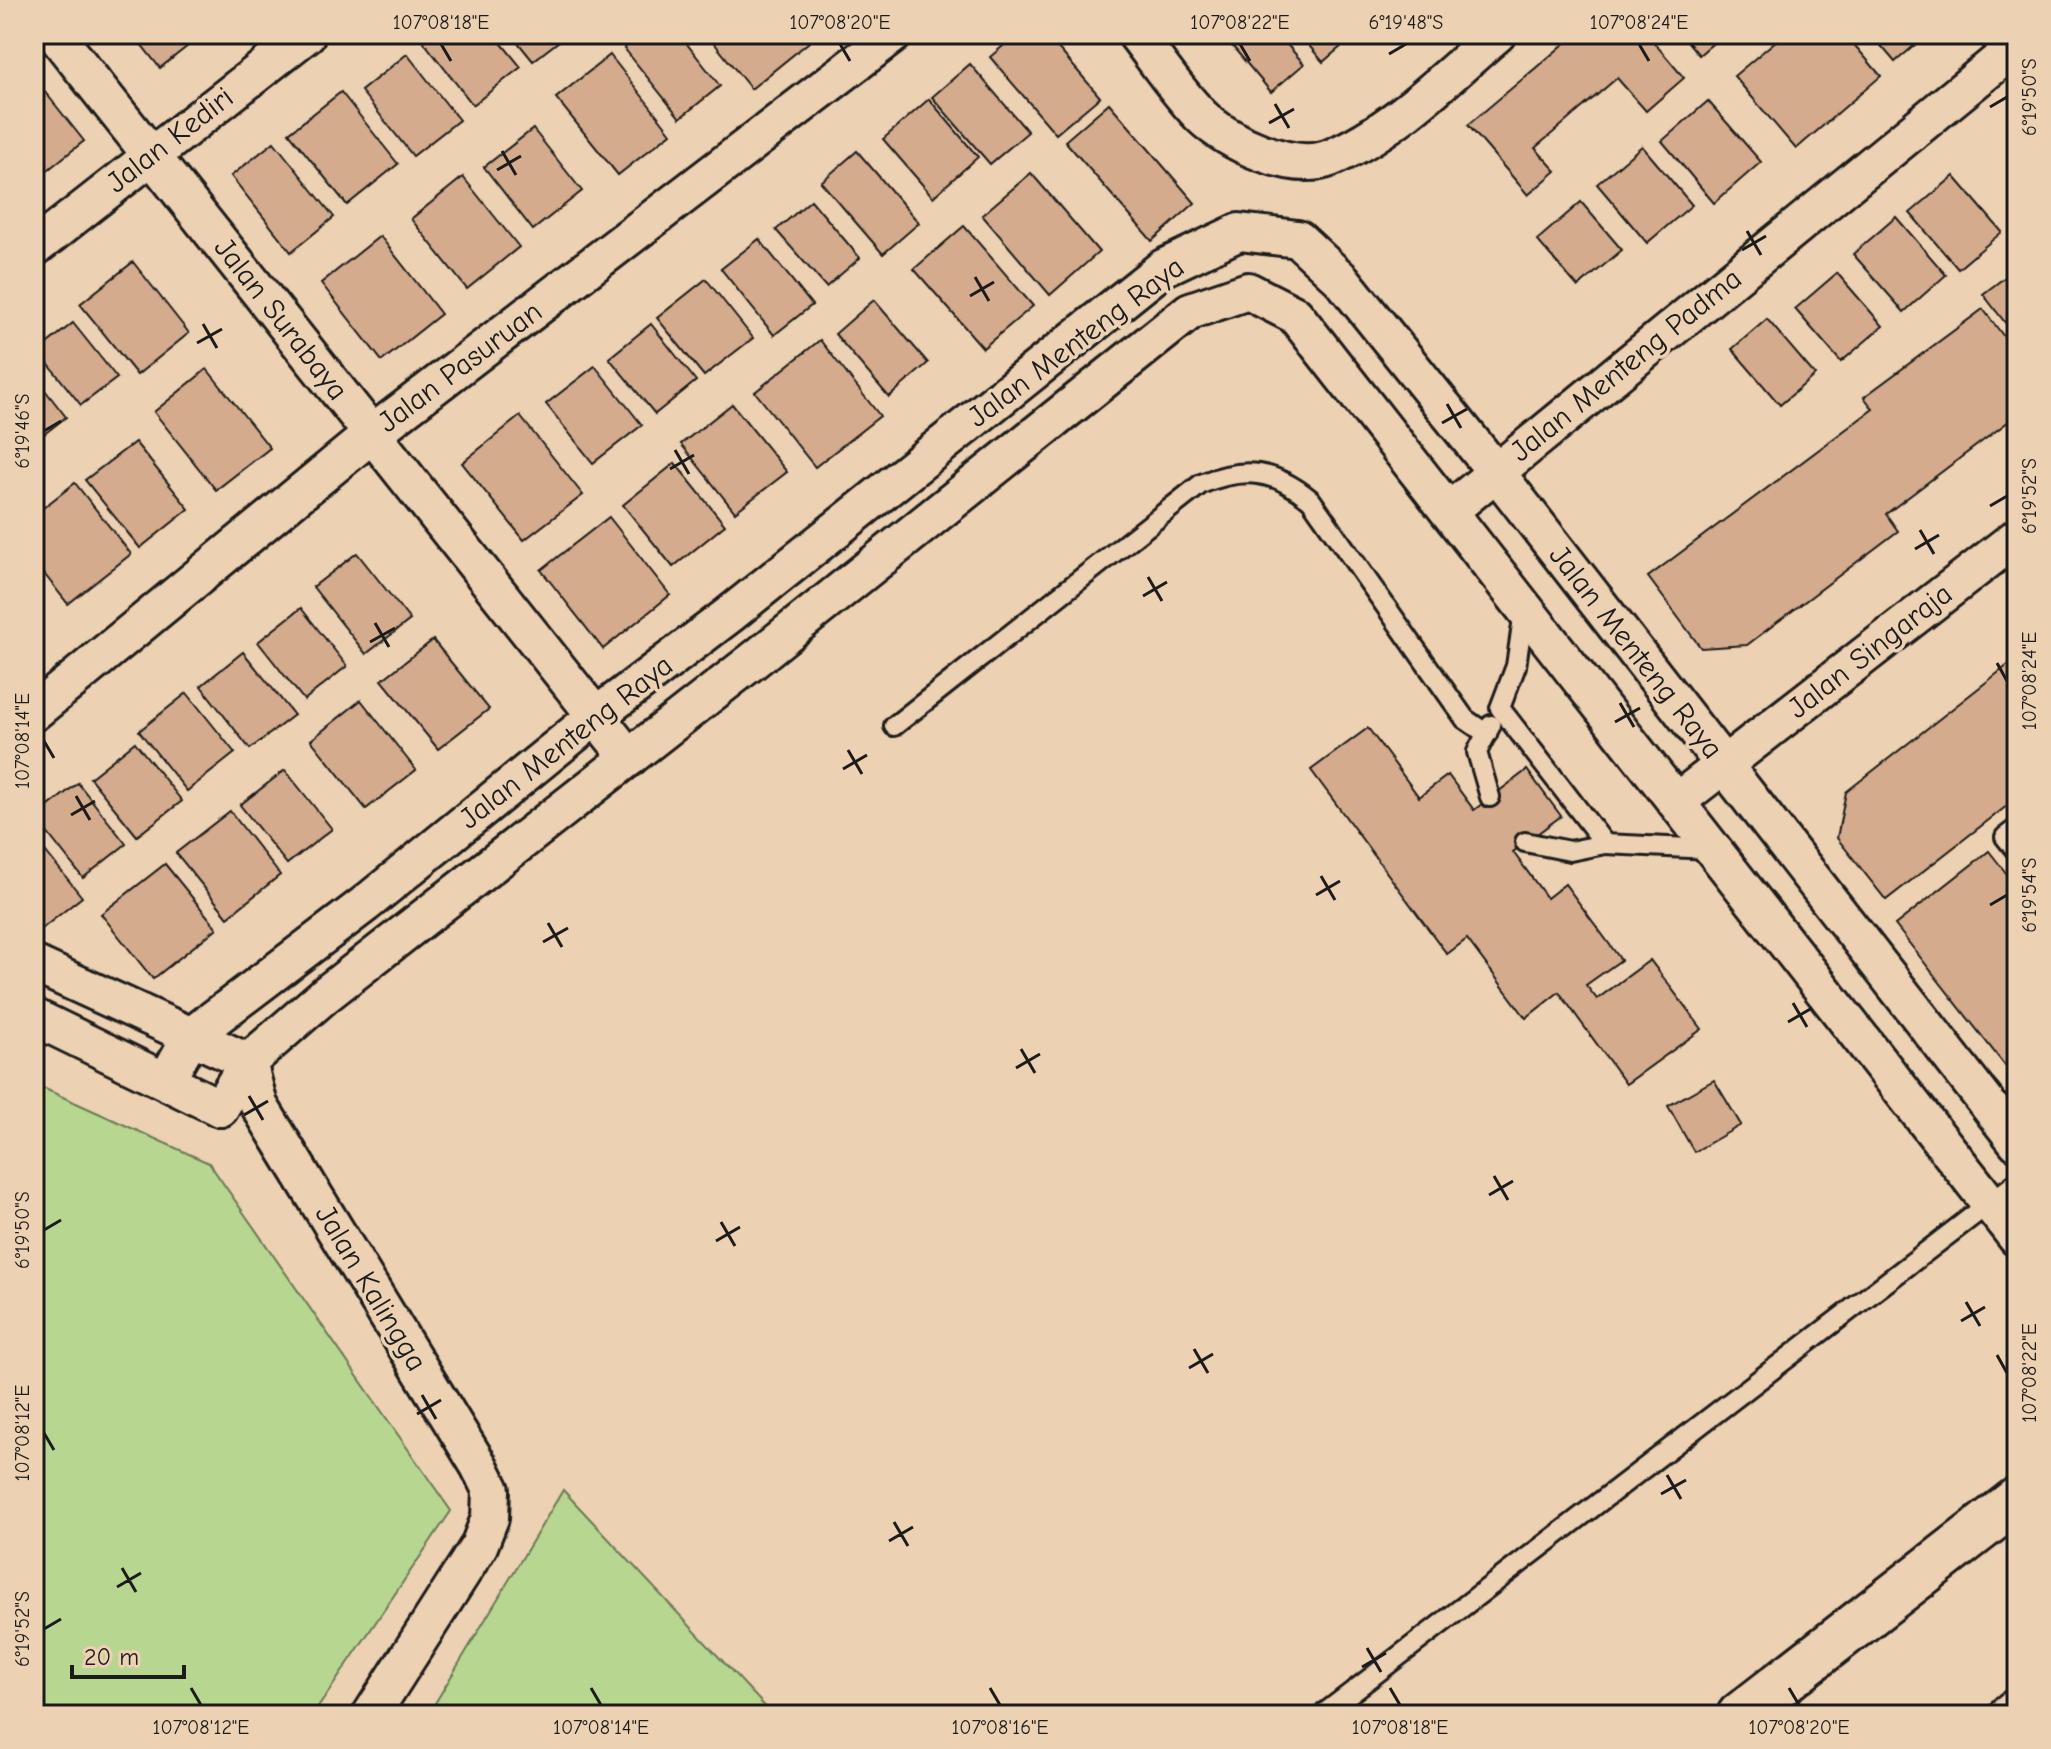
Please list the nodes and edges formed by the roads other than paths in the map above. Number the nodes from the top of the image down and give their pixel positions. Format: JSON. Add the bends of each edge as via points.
{"nodes":[{"id":1,"x":55,"y":34,"type":"edge"},
{"id":2,"x":307,"y":34,"type":"edge"},
{"id":3,"x":894,"y":34,"type":"edge"},
{"id":4,"x":1136,"y":34,"type":"edge"},
{"id":5,"x":1497,"y":34,"type":"edge"},
{"id":6,"x":2017,"y":46,"type":"edge"},
{"id":7,"x":150,"y":155,"type":"junction"},
{"id":8,"x":34,"y":248,"type":"edge"},
{"id":9,"x":372,"y":434,"type":"junction"},
{"id":10,"x":1496,"y":472,"type":"junction"},
{"id":11,"x":1449,"y":511,"type":"junction"},
{"id":12,"x":2017,"y":537,"type":"edge"},
{"id":13,"x":1524,"y":608,"type":"junction"},
{"id":14,"x":1500,"y":708,"type":"junction"},
{"id":15,"x":34,"y":712,"type":"edge"},
{"id":16,"x":596,"y":716,"type":"junction"},
{"id":17,"x":894,"y":726,"type":"dead end"},
{"id":18,"x":1487,"y":734,"type":"junction"},
{"id":19,"x":629,"y":758,"type":"junction"},
{"id":20,"x":1723,"y":764,"type":"junction"},
{"id":21,"x":1490,"y":797,"type":"dead end"},
{"id":22,"x":1676,"y":802,"type":"junction"},
{"id":23,"x":2017,"y":828,"type":"edge"},
{"id":24,"x":1525,"y":842,"type":"dead end"},
{"id":25,"x":1605,"y":844,"type":"junction"},
{"id":26,"x":1713,"y":849,"type":"junction"},
{"id":27,"x":2017,"y":852,"type":"edge"},
{"id":28,"x":34,"y":964,"type":"edge"},
{"id":29,"x":34,"y":1017,"type":"edge"},
{"id":30,"x":191,"y":1036,"type":"junction"},
{"id":31,"x":248,"y":1062,"type":"junction"},
{"id":32,"x":167,"y":1079,"type":"junction"},
{"id":33,"x":220,"y":1108,"type":"junction"},
{"id":34,"x":262,"y":1109,"type":"junction"},
{"id":35,"x":2017,"y":1142,"type":"edge"},
{"id":36,"x":2004,"y":1192,"type":"edge"},
{"id":37,"x":2017,"y":1238,"type":"edge"},
{"id":38,"x":2017,"y":1500,"type":"edge"},
{"id":39,"x":2017,"y":1711,"type":"edge"},
{"id":40,"x":371,"y":1715,"type":"edge"},
{"id":41,"x":1322,"y":1715,"type":"edge"},
{"id":42,"x":1740,"y":1715,"type":"edge"},
{"id":43,"x":2012,"y":1715,"type":"edge"}],
"edges":[{"from":1,"to":7,"type":"street","name":"Jalan Surabaya"},
{"from":2,"to":7,"type":"street","name":"Jalan Kediri"},
{"from":3,"to":9,"type":"street","name":"Jalan Pasuruan"},
{"from":4,"to":5,"type":"street","via":[[1200,116],[1230,140],[1295,160],[1328,159],[1392,122]]},
{"from":6,"to":10,"type":"street","name":"Jalan Menteng Padma"},
{"from":7,"to":8,"type":"street","name":"Jalan Kediri"},
{"from":7,"to":9,"type":"street","name":"Jalan Surabaya"},
{"from":9,"to":15,"type":"street","name":"Jalan Pasuruan"},
{"from":9,"to":16,"type":"street","name":"Jalan Surabaya"},
{"from":10,"to":11,"type":"street","name":"Jalan Menteng Padma"},
{"from":10,"to":16,"type":"street","name":"Jalan Menteng Raya","via":[[1331,270],[1298,239],[1239,232],[1163,268]]},
{"from":10,"to":20,"type":"street","name":"Jalan Menteng Raya"},
{"from":11,"to":13,"type":"street","name":"Jalan Menteng Raya"},
{"from":11,"to":19,"type":"street","name":"Jalan Menteng Raya","via":[[1295,315],[1248,291],[1190,311]]},
{"from":12,"to":20,"type":"street","name":"Jalan Singaraja"},
{"from":13,"to":14,"type":"lane","via":[[1516,666]]},
{"from":13,"to":22,"type":"street","name":"Jalan Menteng Raya"},
{"from":14,"to":18,"type":"lane"},
{"from":14,"to":25,"type":"lane"},
{"from":16,"to":19,"type":"street","name":"Jalan Surabaya"},
{"from":16,"to":30,"type":"street","name":"Jalan Menteng Raya","via":[[365,904]]},
{"from":17,"to":18,"type":"lane","via":[[1201,484],[1246,470],[1294,486],[1311,500],[1465,719]]},
{"from":18,"to":21,"type":"lane","via":[[1477,752]]},
{"from":19,"to":31,"type":"street","name":"Jalan Menteng Raya","via":[[325,995]]},
{"from":20,"to":22,"type":"street","name":"Jalan Singaraja"},
{"from":20,"to":35,"type":"street","name":"Jalan Menteng Raya"},
{"from":22,"to":26,"type":"street","name":"Jalan Menteng Raya"},
{"from":23,"to":27,"type":"lane","via":[[2005,837]]},
{"from":24,"to":25,"type":"lane","via":[[1570,851]]},
{"from":25,"to":26,"type":"lane"},
{"from":26,"to":36,"type":"street","name":"Jalan Menteng Raya"},
{"from":28,"to":30,"type":"street"},
{"from":29,"to":32,"type":"street"},
{"from":30,"to":31,"type":"street"},
{"from":30,"to":32,"type":"street","name":"Jalan Menteng Raya"},
{"from":31,"to":33,"type":"street","name":"Jalan Menteng Raya"},
{"from":31,"to":34,"type":"street","name":"Jalan Kalingga"},
{"from":32,"to":33,"type":"street"},
{"from":33,"to":34,"type":"street"},
{"from":34,"to":40,"type":"street","name":"Jalan Kalingga","via":[[491,1490],[490,1518],[479,1546]]},
{"from":36,"to":37,"type":"street","name":"Jalan Menteng Raya"},
{"from":36,"to":41,"type":"lane"},
{"from":38,"to":42,"type":"street"},
{"from":39,"to":43,"type":"street"}]}
